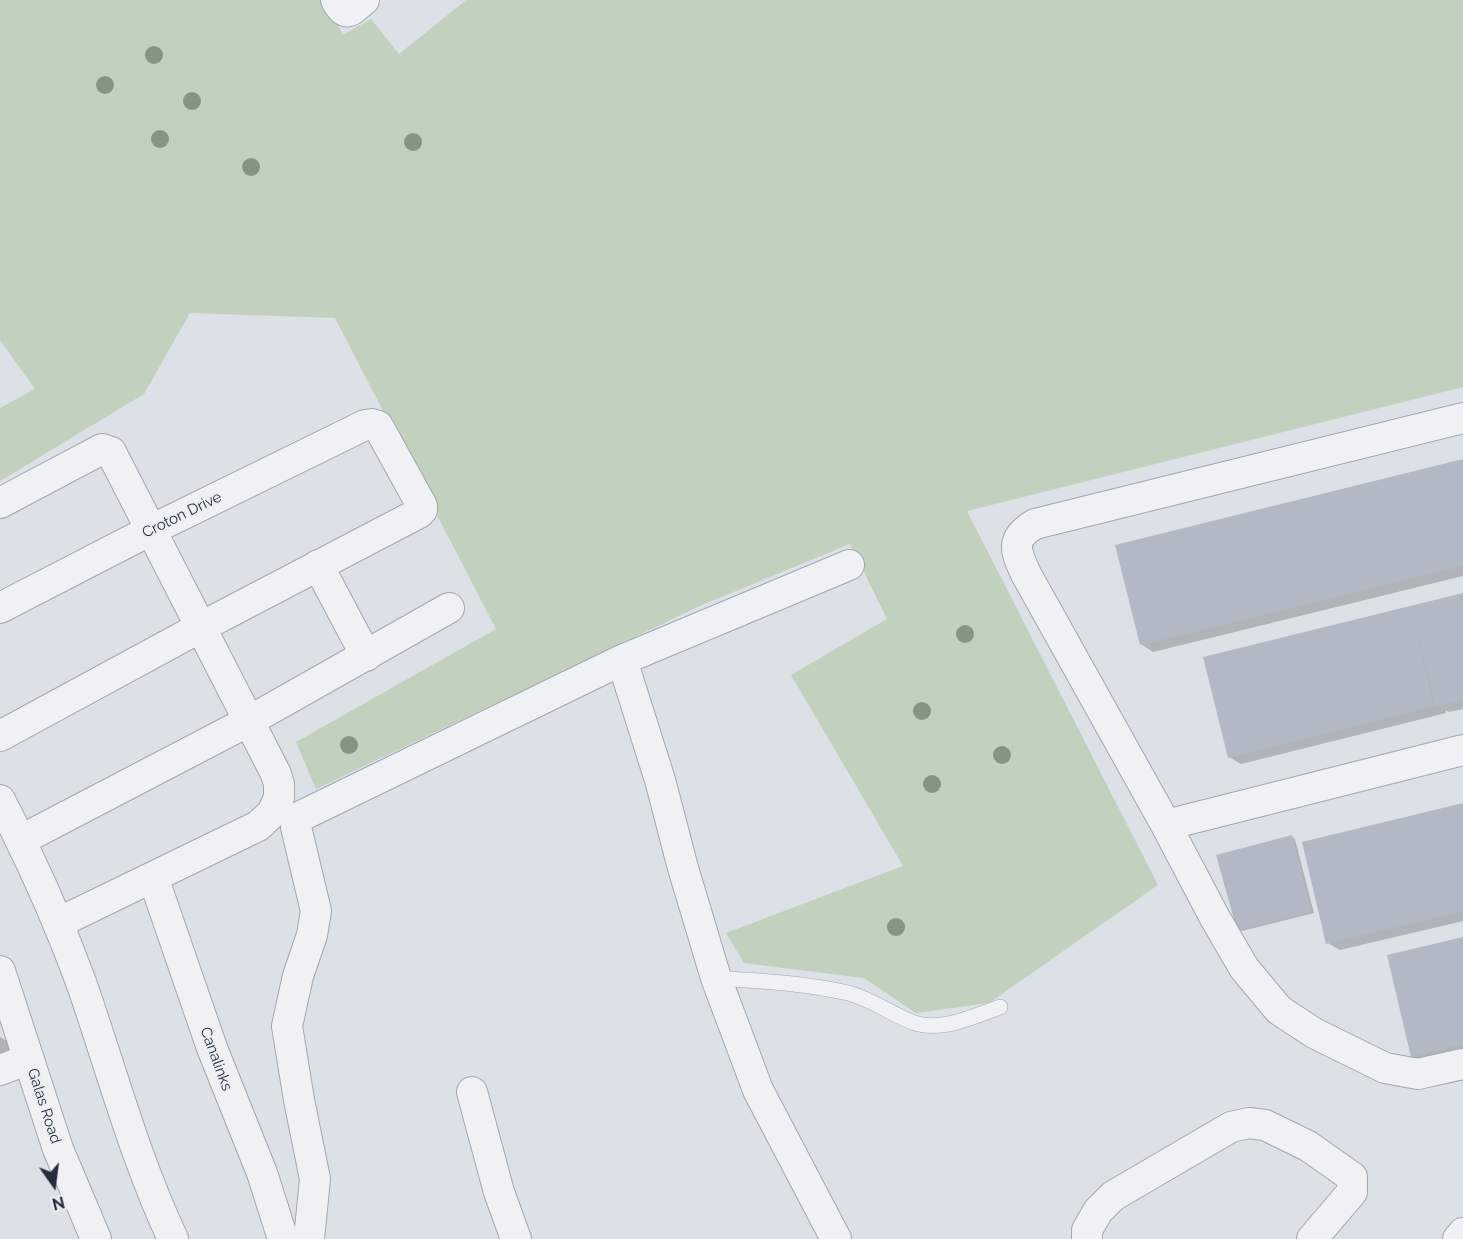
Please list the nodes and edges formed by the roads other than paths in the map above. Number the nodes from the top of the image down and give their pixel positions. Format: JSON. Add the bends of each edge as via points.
{"nodes":[{"id":1,"x":336,"y":0,"type":"edge"},
{"id":2,"x":364,"y":0,"type":"edge"},
{"id":3,"x":1463,"y":418,"type":"edge"},
{"id":4,"x":0,"y":503,"type":"edge"},
{"id":5,"x":151,"y":530,"type":"junction"},
{"id":6,"x":318,"y":565,"type":"junction"},
{"id":7,"x":849,"y":565,"type":"dead end"},
{"id":8,"x":0,"y":608,"type":"edge"},
{"id":9,"x":449,"y":608,"type":"dead end"},
{"id":10,"x":201,"y":627,"type":"junction"},
{"id":11,"x":366,"y":656,"type":"junction"},
{"id":12,"x":622,"y":660,"type":"junction"},
{"id":13,"x":249,"y":721,"type":"junction"},
{"id":14,"x":0,"y":736,"type":"edge"},
{"id":15,"x":1463,"y":750,"type":"edge"},
{"id":16,"x":0,"y":800,"type":"edge"},
{"id":17,"x":1166,"y":825,"type":"junction"},
{"id":18,"x":21,"y":840,"type":"junction"},
{"id":19,"x":153,"y":877,"type":"junction"},
{"id":20,"x":58,"y":923,"type":"junction"},
{"id":21,"x":0,"y":971,"type":"edge"},
{"id":22,"x":716,"y":978,"type":"junction"},
{"id":23,"x":1000,"y":1007,"type":"dead end"},
{"id":24,"x":29,"y":1059,"type":"junction"},
{"id":25,"x":1463,"y":1064,"type":"edge"},
{"id":26,"x":0,"y":1070,"type":"edge"},
{"id":27,"x":472,"y":1092,"type":"dead end"},
{"id":28,"x":1463,"y":1233,"type":"edge"},
{"id":29,"x":96,"y":1239,"type":"edge"},
{"id":30,"x":173,"y":1239,"type":"edge"},
{"id":31,"x":283,"y":1239,"type":"edge"},
{"id":32,"x":309,"y":1239,"type":"edge"},
{"id":33,"x":516,"y":1239,"type":"edge"},
{"id":34,"x":836,"y":1239,"type":"edge"},
{"id":35,"x":1087,"y":1239,"type":"edge"},
{"id":36,"x":1312,"y":1239,"type":"edge"},
{"id":37,"x":1458,"y":1239,"type":"edge"}],
"edges":[{"from":1,"to":2,"type":"street","via":[[345,12]]},
{"from":3,"to":17,"type":"street","via":[[1035,524],[1019,536],[1018,556],[1026,573]]},
{"from":4,"to":5,"type":"street","via":[[102,449],[108,450]]},
{"from":5,"to":6,"type":"street","name":"Croton Drive","via":[[365,425],[378,426],[422,510]]},
{"from":5,"to":8,"type":"street","name":"Croton Drive"},
{"from":5,"to":10,"type":"street"},
{"from":6,"to":10,"type":"street"},
{"from":6,"to":11,"type":"street"},
{"from":7,"to":12,"type":"street"},
{"from":9,"to":11,"type":"street"},
{"from":10,"to":13,"type":"street"},
{"from":10,"to":14,"type":"street"},
{"from":11,"to":13,"type":"street"},
{"from":12,"to":22,"type":"street"},
{"from":12,"to":32,"type":"street","via":[[299,817],[296,827],[316,911],[287,1026],[315,1179]]},
{"from":13,"to":18,"type":"street"},
{"from":13,"to":19,"type":"street","via":[[279,784],[279,798],[272,813],[258,826]]},
{"from":15,"to":17,"type":"street"},
{"from":16,"to":18,"type":"street"},
{"from":17,"to":25,"type":"street","via":[[1244,968],[1279,1010],[1314,1033],[1385,1068],[1418,1074]]},
{"from":18,"to":20,"type":"street"},
{"from":19,"to":20,"type":"street"},
{"from":19,"to":31,"type":"street","name":"Canalinks"},
{"from":20,"to":30,"type":"street","via":[[138,1155]]},
{"from":21,"to":24,"type":"street","name":"Galas Road"},
{"from":22,"to":23,"type":"lane","via":[[849,993],[927,1026],[960,1022]]},
{"from":22,"to":34,"type":"street","via":[[758,1090]]},
{"from":24,"to":26,"type":"street"},
{"from":24,"to":29,"type":"street","name":"Galas Road","via":[[58,1149]]},
{"from":27,"to":33,"type":"street"},
{"from":28,"to":37,"type":"street"},
{"from":35,"to":36,"type":"street","via":[[1087,1230],[1098,1211],[1113,1196],[1211,1137],[1249,1123],[1265,1125],[1308,1146],[1352,1177],[1352,1192]]}]}
